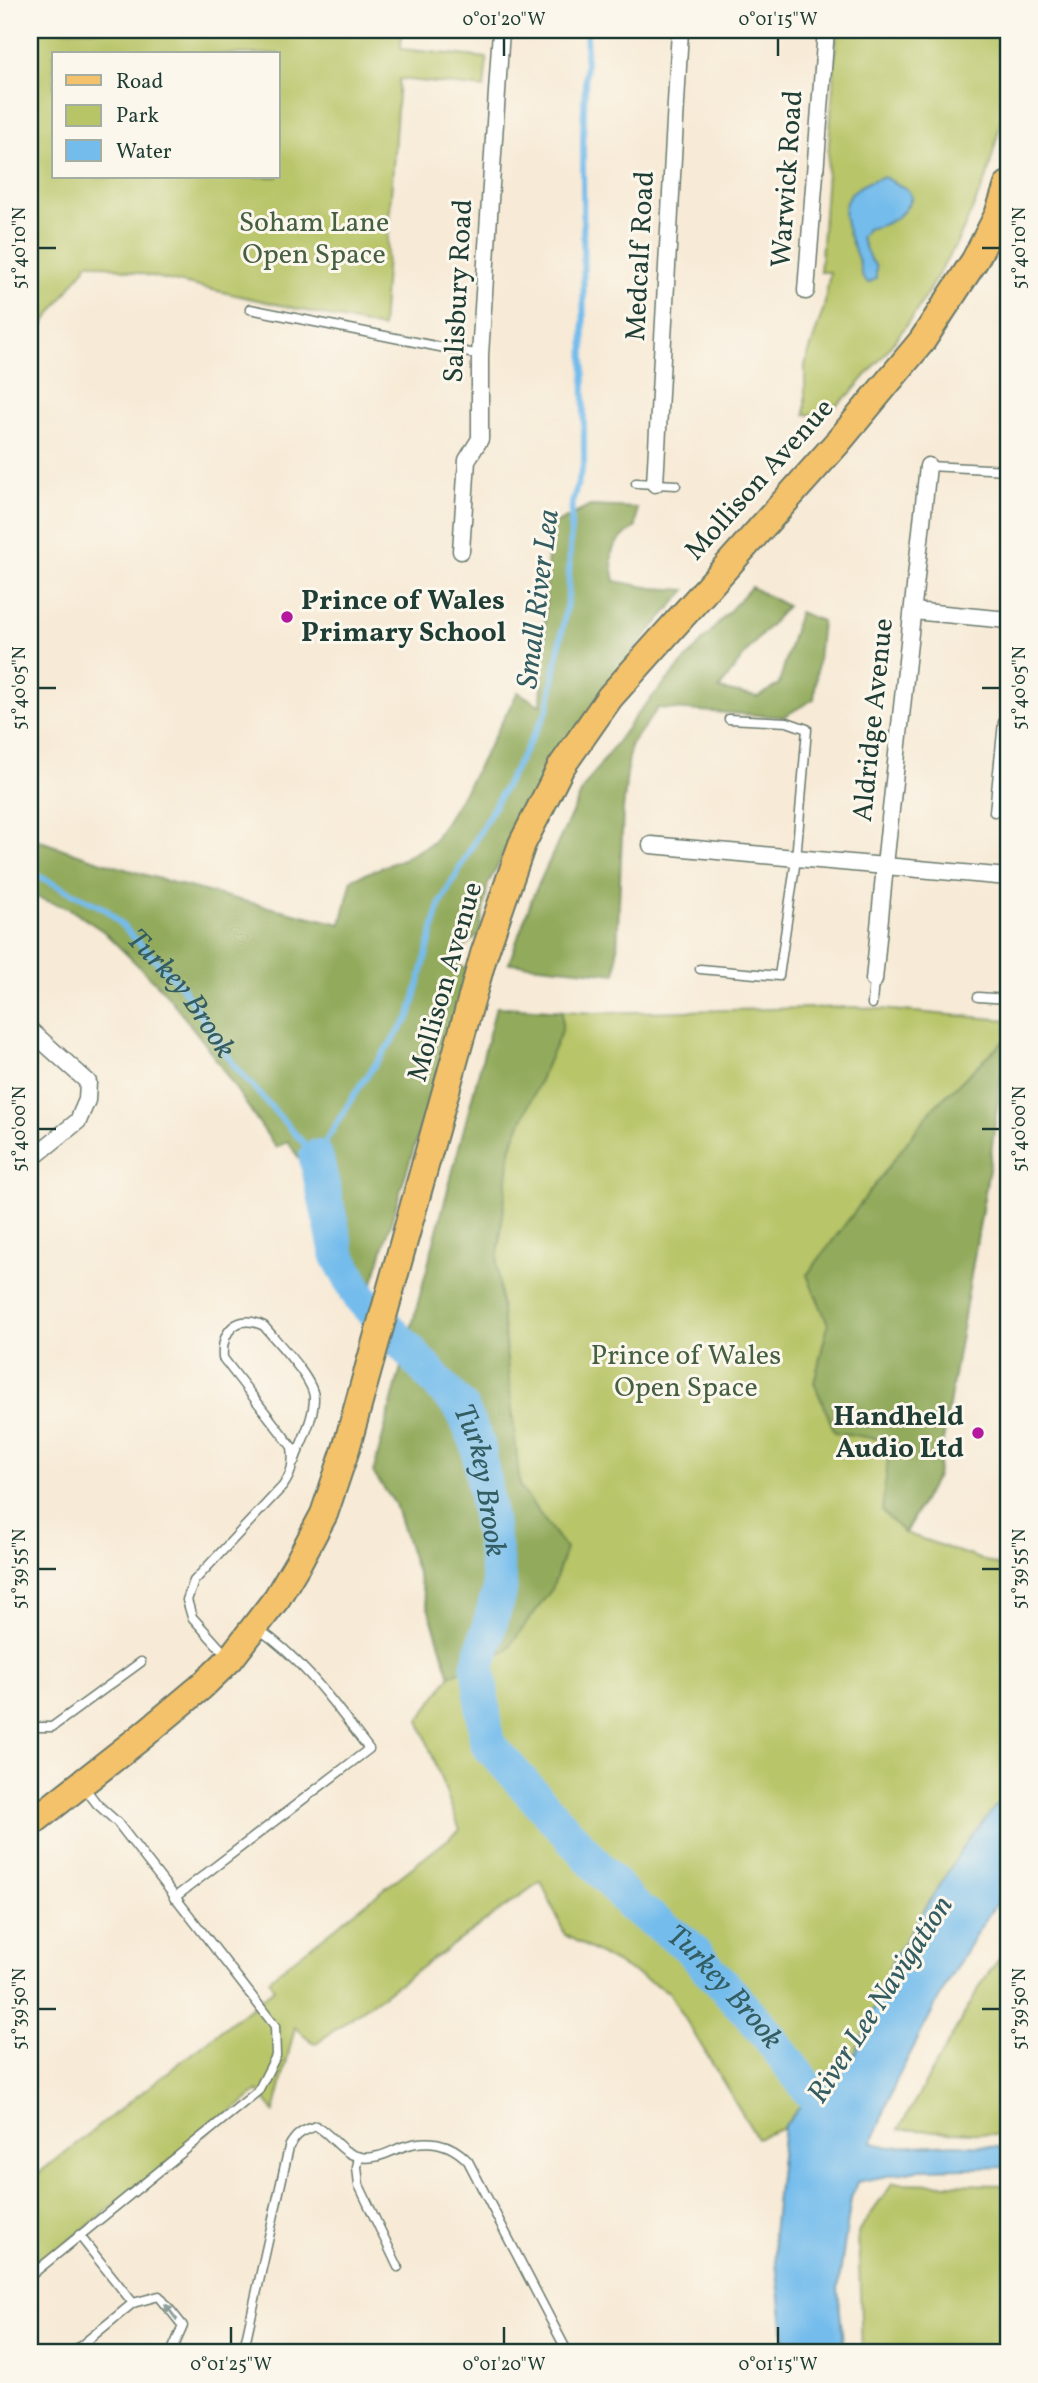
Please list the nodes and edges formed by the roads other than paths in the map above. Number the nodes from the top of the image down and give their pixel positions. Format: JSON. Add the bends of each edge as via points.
{"nodes":[{"id":1,"x":501,"y":30,"type":"edge"},
{"id":2,"x":680,"y":30,"type":"edge"},
{"id":3,"x":827,"y":30,"type":"edge"},
{"id":4,"x":1008,"y":185,"type":"edge"},
{"id":5,"x":806,"y":291,"type":"dead end"},
{"id":6,"x":250,"y":309,"type":"dead end"},
{"id":7,"x":480,"y":355,"type":"junction"},
{"id":8,"x":928,"y":466,"type":"joint"},
{"id":9,"x":1008,"y":470,"type":"edge"},
{"id":10,"x":636,"y":483,"type":"dead end"},
{"id":11,"x":655,"y":484,"type":"junction"},
{"id":12,"x":676,"y":485,"type":"dead end"},
{"id":13,"x":461,"y":551,"type":"dead end"},
{"id":14,"x":913,"y":611,"type":"junction"},
{"id":15,"x":1008,"y":620,"type":"edge"},
{"id":16,"x":729,"y":719,"type":"dead end"},
{"id":17,"x":1003,"y":722,"type":"dead end"},
{"id":18,"x":1004,"y":754,"type":"edge"},
{"id":19,"x":993,"y":812,"type":"dead end"},
{"id":20,"x":651,"y":845,"type":"dead end"},
{"id":21,"x":796,"y":859,"type":"junction"},
{"id":22,"x":884,"y":865,"type":"junction"},
{"id":23,"x":1008,"y":877,"type":"edge"},
{"id":24,"x":700,"y":970,"type":"dead end"},
{"id":25,"x":874,"y":980,"type":"joint"},
{"id":26,"x":978,"y":997,"type":"dead end"},
{"id":27,"x":1008,"y":999,"type":"edge"},
{"id":28,"x":872,"y":1004,"type":"dead end"},
{"id":29,"x":30,"y":1030,"type":"edge"},
{"id":30,"x":30,"y":1160,"type":"edge"},
{"id":31,"x":294,"y":1462,"type":"junction"},
{"id":32,"x":256,"y":1627,"type":"junction"},
{"id":33,"x":230,"y":1659,"type":"junction"},
{"id":34,"x":141,"y":1662,"type":"dead end"},
{"id":35,"x":30,"y":1719,"type":"edge"},
{"id":36,"x":82,"y":1785,"type":"junction"},
{"id":37,"x":35,"y":1809,"type":"edge"},
{"id":38,"x":174,"y":1898,"type":"junction"},
{"id":39,"x":359,"y":2157,"type":"junction"},
{"id":40,"x":79,"y":2235,"type":"junction"},
{"id":41,"x":398,"y":2267,"type":"dead end"},
{"id":42,"x":30,"y":2276,"type":"edge"},
{"id":43,"x":132,"y":2303,"type":"junction"},
{"id":44,"x":72,"y":2353,"type":"edge"},
{"id":45,"x":171,"y":2353,"type":"edge"},
{"id":46,"x":243,"y":2353,"type":"edge"},
{"id":47,"x":568,"y":2353,"type":"edge"}],
"edges":[{"from":1,"to":7,"type":"street","name":"Salisbury Road"},
{"from":2,"to":11,"type":"street","name":"Medcalf Road"},
{"from":3,"to":5,"type":"street","name":"Warwick Road"},
{"from":4,"to":32,"type":"main road","name":"Mollison Avenue","via":[[975,260],[922,341],[610,697],[561,767],[522,844],[484,954],[324,1514]]},
{"from":6,"to":7,"type":"lane"},
{"from":7,"to":13,"type":"street","name":"Salisbury Road","via":[[480,439],[467,460]]},
{"from":8,"to":9,"type":"lane"},
{"from":8,"to":14,"type":"street","name":"Aldridge Avenue"},
{"from":10,"to":11,"type":"lane"},
{"from":11,"to":12,"type":"lane"},
{"from":14,"to":15,"type":"street"},
{"from":14,"to":22,"type":"street","name":"Aldridge Avenue"},
{"from":16,"to":21,"type":"lane","via":[[787,722],[807,729]]},
{"from":17,"to":18,"type":"lane"},
{"from":18,"to":19,"type":"lane"},
{"from":20,"to":21,"type":"street"},
{"from":21,"to":22,"type":"street"},
{"from":21,"to":24,"type":"lane","via":[[779,976]]},
{"from":22,"to":23,"type":"street"},
{"from":22,"to":25,"type":"street","name":"Aldridge Avenue"},
{"from":25,"to":28,"type":"lane"},
{"from":26,"to":27,"type":"lane"},
{"from":29,"to":30,"type":"street","via":[[88,1082],[87,1100],[78,1121]]},
{"from":31,"to":31,"type":"lane","via":[[292,1447],[223,1358],[222,1346],[234,1325],[254,1321],[264,1326],[309,1383],[313,1409]]},
{"from":31,"to":33,"type":"lane","via":[[283,1486],[194,1581],[187,1600],[192,1617]]},
{"from":32,"to":33,"type":"main road","name":"Mollison Avenue"},
{"from":32,"to":38,"type":"lane","via":[[308,1671],[369,1749]]},
{"from":33,"to":36,"type":"main road","name":"Mollison Avenue"},
{"from":34,"to":35,"type":"lane","via":[[52,1727],[35,1727]]},
{"from":36,"to":37,"type":"main road","name":"Mollison Avenue"},
{"from":36,"to":38,"type":"lane","via":[[117,1822]]},
{"from":38,"to":40,"type":"lane","via":[[275,2026],[276,2056],[258,2091]]},
{"from":39,"to":41,"type":"lane","via":[[359,2185]]},
{"from":39,"to":46,"type":"lane","via":[[337,2146],[316,2126],[294,2137]]},
{"from":39,"to":47,"type":"lane","via":[[384,2155],[416,2142],[450,2146],[460,2152]]},
{"from":40,"to":42,"type":"lane"},
{"from":40,"to":43,"type":"lane"},
{"from":43,"to":44,"type":"lane"},
{"from":45,"to":43,"type":"lane","one_way":true,"via":[[183,2326],[159,2296]]}]}
